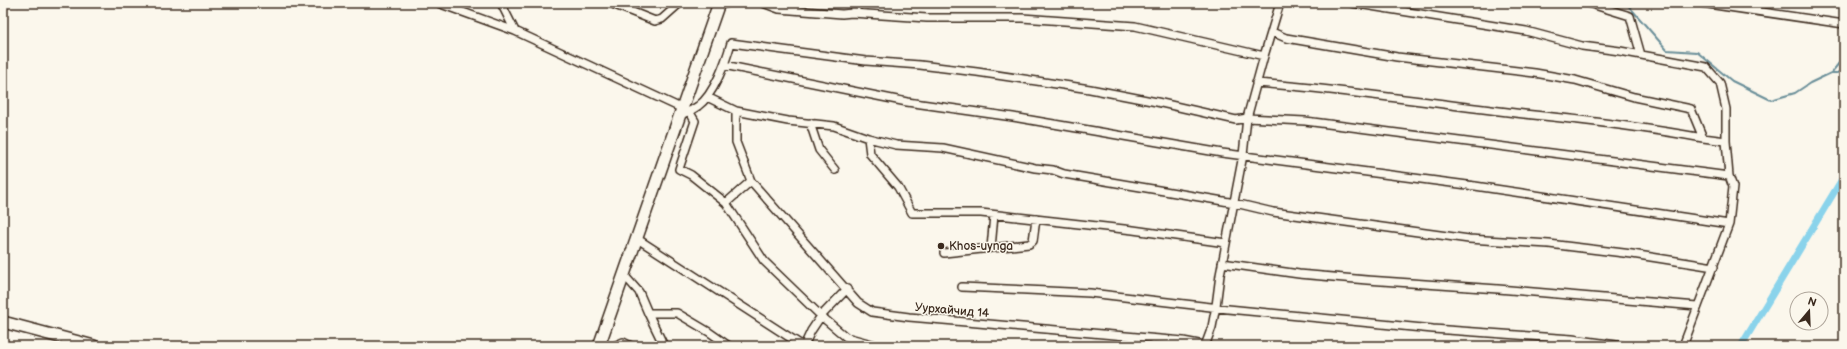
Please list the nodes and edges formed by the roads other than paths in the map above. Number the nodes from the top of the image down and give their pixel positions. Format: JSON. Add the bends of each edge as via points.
{"nodes":[{"id":1,"x":438,"y":3,"type":"edge"},
{"id":2,"x":501,"y":3,"type":"edge"},
{"id":3,"x":610,"y":3,"type":"edge"},
{"id":4,"x":680,"y":3,"type":"edge"},
{"id":5,"x":763,"y":3,"type":"edge"},
{"id":6,"x":860,"y":3,"type":"edge"},
{"id":7,"x":1280,"y":3,"type":"edge"},
{"id":8,"x":1352,"y":3,"type":"edge"},
{"id":9,"x":1588,"y":3,"type":"edge"},
{"id":10,"x":1701,"y":3,"type":"edge"},
{"id":11,"x":722,"y":4,"type":"edge"},
{"id":12,"x":852,"y":13,"type":"junction"},
{"id":13,"x":1844,"y":24,"type":"edge"},
{"id":14,"x":515,"y":31,"type":"junction"},
{"id":15,"x":1272,"y":32,"type":"junction"},
{"id":16,"x":1641,"y":55,"type":"junction"},
{"id":17,"x":1264,"y":56,"type":"junction"},
{"id":18,"x":724,"y":65,"type":"junction"},
{"id":19,"x":1256,"y":83,"type":"junction"},
{"id":20,"x":707,"y":97,"type":"junction"},
{"id":21,"x":684,"y":112,"type":"junction"},
{"id":22,"x":736,"y":112,"type":"junction"},
{"id":23,"x":1247,"y":118,"type":"junction"},
{"id":24,"x":810,"y":124,"type":"junction"},
{"id":25,"x":868,"y":138,"type":"junction"},
{"id":26,"x":1703,"y":138,"type":"junction"},
{"id":27,"x":1726,"y":142,"type":"junction"},
{"id":28,"x":1243,"y":155,"type":"junction"},
{"id":29,"x":835,"y":170,"type":"dead end"},
{"id":30,"x":1729,"y":176,"type":"junction"},
{"id":31,"x":751,"y":181,"type":"junction"},
{"id":32,"x":1235,"y":202,"type":"junction"},
{"id":33,"x":726,"y":204,"type":"junction"},
{"id":34,"x":994,"y":214,"type":"junction"},
{"id":35,"x":1036,"y":219,"type":"junction"},
{"id":36,"x":1729,"y":224,"type":"junction"},
{"id":37,"x":636,"y":238,"type":"junction"},
{"id":38,"x":1226,"y":243,"type":"junction"},
{"id":39,"x":992,"y":248,"type":"junction"},
{"id":40,"x":944,"y":253,"type":"dead end"},
{"id":41,"x":1222,"y":263,"type":"junction"},
{"id":42,"x":1714,"y":267,"type":"junction"},
{"id":43,"x":624,"y":275,"type":"junction"},
{"id":44,"x":962,"y":287,"type":"dead end"},
{"id":45,"x":847,"y":289,"type":"junction"},
{"id":46,"x":1216,"y":306,"type":"junction"},
{"id":47,"x":1697,"y":306,"type":"junction"},
{"id":48,"x":648,"y":313,"type":"junction"},
{"id":49,"x":821,"y":316,"type":"junction"},
{"id":50,"x":3,"y":322,"type":"edge"},
{"id":51,"x":94,"y":346,"type":"edge"},
{"id":52,"x":599,"y":346,"type":"edge"},
{"id":53,"x":614,"y":346,"type":"edge"},
{"id":54,"x":631,"y":346,"type":"edge"},
{"id":55,"x":664,"y":346,"type":"edge"},
{"id":56,"x":729,"y":346,"type":"edge"},
{"id":57,"x":804,"y":346,"type":"edge"},
{"id":58,"x":879,"y":346,"type":"edge"},
{"id":59,"x":1207,"y":346,"type":"edge"},
{"id":60,"x":1624,"y":346,"type":"edge"},
{"id":61,"x":1684,"y":346,"type":"edge"}],
"edges":[{"from":1,"to":14,"type":"street"},
{"from":2,"to":14,"type":"street"},
{"from":3,"to":4,"type":"street","via":[[655,21],[662,19]]},
{"from":5,"to":12,"type":"street","via":[[780,9]]},
{"from":6,"to":12,"type":"street"},
{"from":7,"to":15,"type":"street"},
{"from":8,"to":16,"type":"street","via":[[1526,31],[1582,46]]},
{"from":9,"to":16,"type":"street","via":[[1630,16]]},
{"from":10,"to":13,"type":"street"},
{"from":11,"to":21,"type":"main road"},
{"from":12,"to":17,"type":"street","via":[[927,18],[1022,18],[1135,26]]},
{"from":14,"to":21,"type":"street"},
{"from":15,"to":17,"type":"street"},
{"from":15,"to":26,"type":"street","via":[[1286,38],[1396,57],[1575,80],[1634,97],[1690,108]]},
{"from":16,"to":27,"type":"street","via":[[1706,67],[1713,72],[1720,83],[1726,109]]},
{"from":17,"to":19,"type":"street"},
{"from":18,"to":20,"type":"street"},
{"from":18,"to":23,"type":"street","via":[[731,43],[1000,75],[1113,93],[1236,120]]},
{"from":18,"to":28,"type":"street","via":[[907,102]]},
{"from":19,"to":23,"type":"street"},
{"from":19,"to":26,"type":"street","via":[[1401,97],[1634,126]]},
{"from":20,"to":21,"type":"street","via":[[698,106]]},
{"from":20,"to":22,"type":"street"},
{"from":21,"to":33,"type":"street","via":[[695,121],[679,169],[691,175]]},
{"from":21,"to":37,"type":"main road"},
{"from":22,"to":24,"type":"street"},
{"from":22,"to":31,"type":"street","via":[[736,142]]},
{"from":23,"to":28,"type":"street"},
{"from":23,"to":30,"type":"street","via":[[1320,123]]},
{"from":24,"to":25,"type":"street","via":[[834,126]]},
{"from":24,"to":29,"type":"street","via":[[819,150]]},
{"from":25,"to":32,"type":"street","via":[[896,145],[943,148],[1064,174]]},
{"from":25,"to":34,"type":"street","via":[[870,154],[898,187],[912,213]]},
{"from":26,"to":27,"type":"street"},
{"from":27,"to":30,"type":"street"},
{"from":28,"to":32,"type":"street"},
{"from":28,"to":36,"type":"street"},
{"from":30,"to":36,"type":"street","via":[[1733,187]]},
{"from":31,"to":33,"type":"street"},
{"from":31,"to":45,"type":"street","name":"Уурхайчид 14"},
{"from":32,"to":38,"type":"street"},
{"from":32,"to":42,"type":"street","via":[[1273,212],[1469,239],[1549,244]]},
{"from":33,"to":49,"type":"street","via":[[764,261]]},
{"from":34,"to":35,"type":"street"},
{"from":34,"to":39,"type":"street"},
{"from":35,"to":38,"type":"street"},
{"from":35,"to":39,"type":"street","via":[[1032,241],[1029,244]]},
{"from":36,"to":42,"type":"street"},
{"from":37,"to":43,"type":"main road"},
{"from":37,"to":57,"type":"street"},
{"from":38,"to":41,"type":"street"},
{"from":39,"to":40,"type":"street"},
{"from":41,"to":46,"type":"street"},
{"from":41,"to":47,"type":"street","via":[[1359,280]]},
{"from":42,"to":47,"type":"street"},
{"from":43,"to":48,"type":"street","via":[[639,292]]},
{"from":43,"to":52,"type":"main road"},
{"from":44,"to":46,"type":"street","via":[[1063,291]]},
{"from":45,"to":49,"type":"street"},
{"from":45,"to":59,"type":"street","name":"Уурхайчид 14","via":[[858,303],[872,312],[909,318],[1183,341]]},
{"from":46,"to":59,"type":"street"},
{"from":46,"to":60,"type":"street"},
{"from":47,"to":61,"type":"street"},
{"from":48,"to":55,"type":"street"},
{"from":48,"to":56,"type":"street","via":[[677,313]]},
{"from":49,"to":57,"type":"street"},
{"from":49,"to":58,"type":"street","via":[[846,337]]},
{"from":50,"to":51,"type":"main road"},
{"from":53,"to":54,"type":"street","via":[[623,342]]}]}
